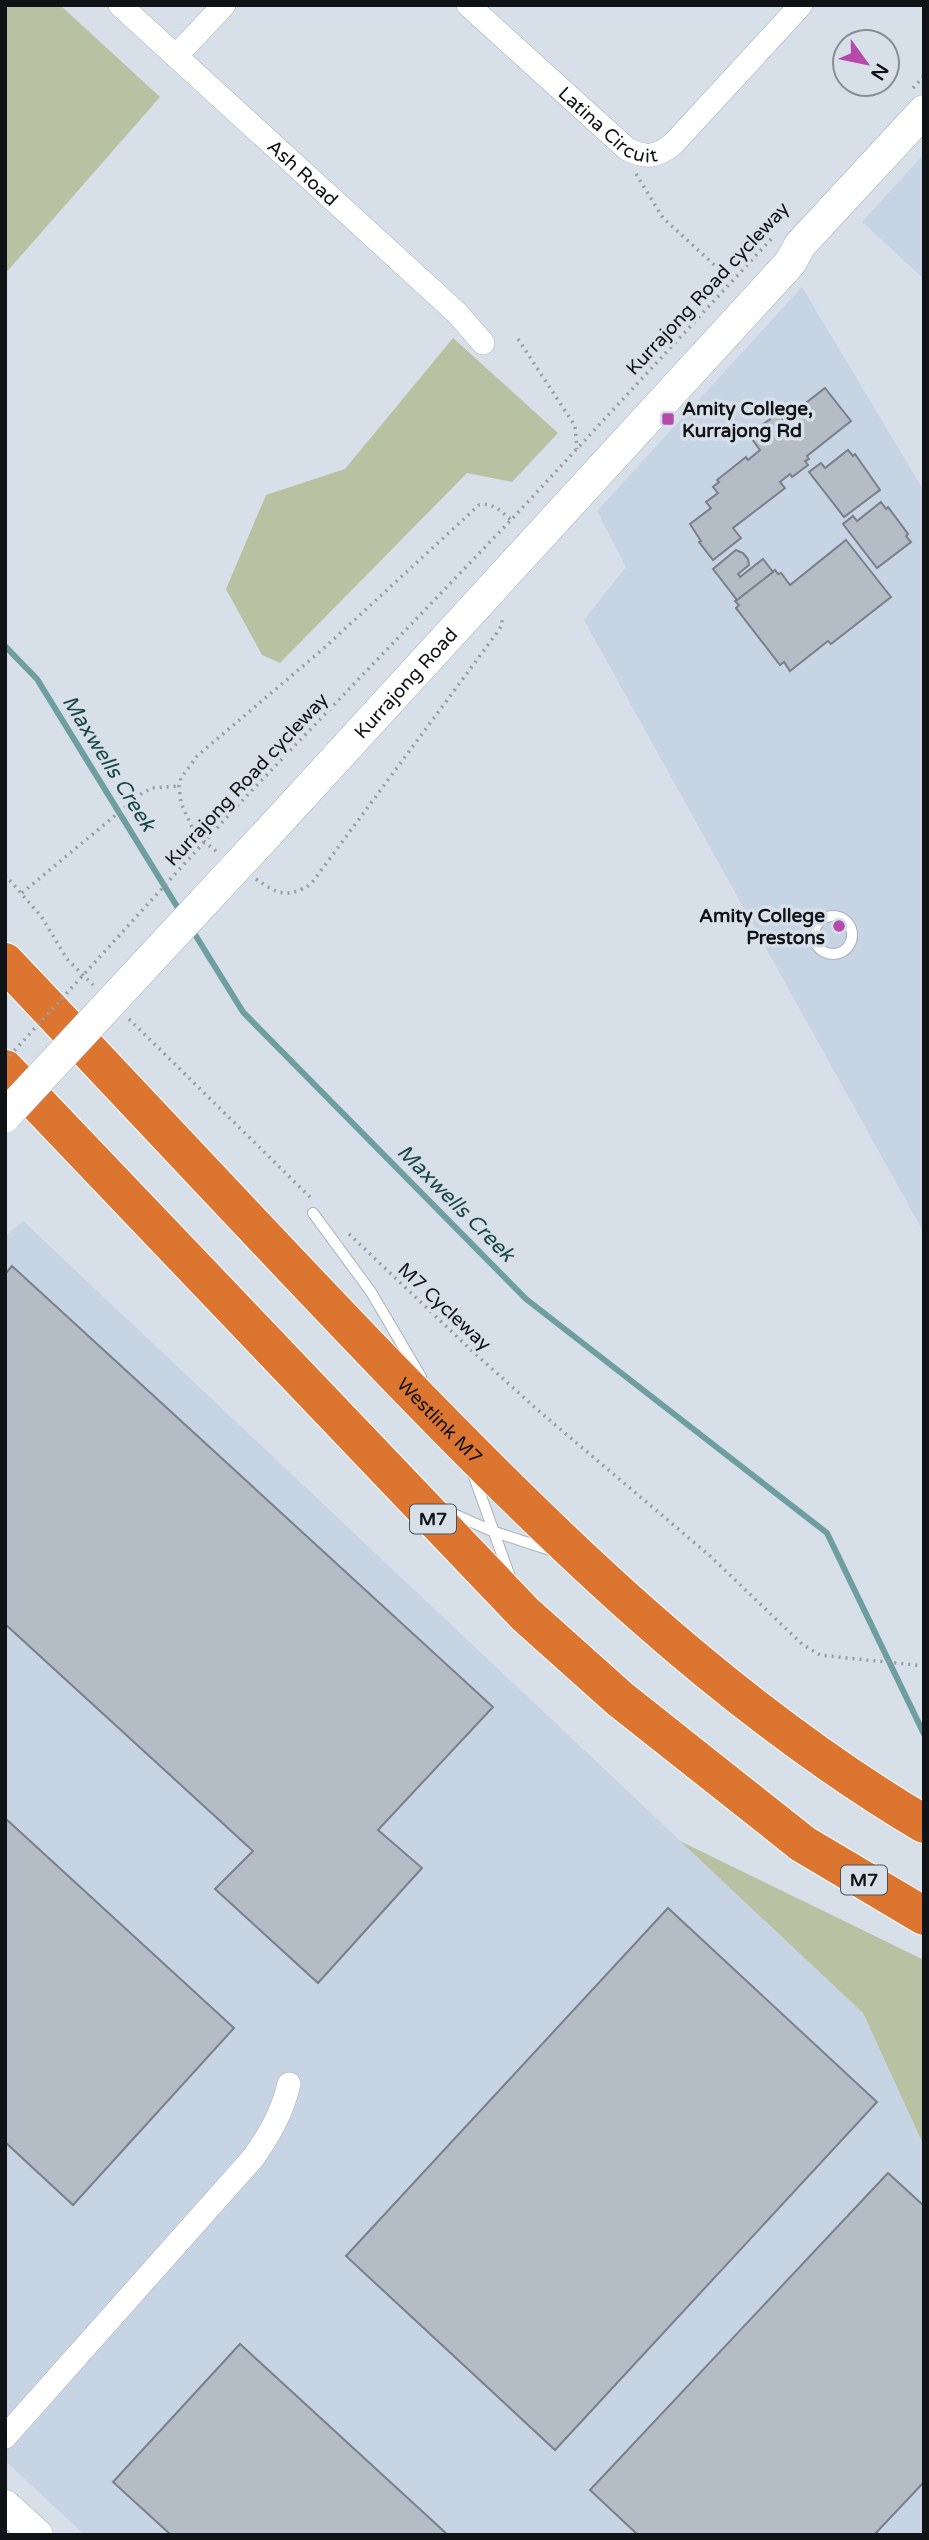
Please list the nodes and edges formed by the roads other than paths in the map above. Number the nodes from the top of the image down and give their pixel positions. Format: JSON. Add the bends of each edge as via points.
{"nodes":[{"id":1,"x":120,"y":5,"type":"edge"},
{"id":2,"x":224,"y":5,"type":"edge"},
{"id":3,"x":468,"y":5,"type":"edge"},
{"id":4,"x":801,"y":5,"type":"edge"},
{"id":5,"x":176,"y":56,"type":"junction"},
{"id":6,"x":914,"y":104,"type":"edge"},
{"id":7,"x":483,"y":343,"type":"dead end"},
{"id":8,"x":253,"y":821,"type":"junction"},
{"id":9,"x":5,"y":962,"type":"edge"},
{"id":10,"x":5,"y":1069,"type":"edge"},
{"id":11,"x":5,"y":1095,"type":"edge"},
{"id":12,"x":5,"y":1116,"type":"edge"},
{"id":13,"x":317,"y":1211,"type":"road end"},
{"id":14,"x":459,"y":1441,"type":"junction"},
{"id":15,"x":409,"y":1494,"type":"junction"},
{"id":16,"x":492,"y":1531,"type":"junction"},
{"id":17,"x":585,"y":1562,"type":"junction"},
{"id":18,"x":525,"y":1615,"type":"junction"},
{"id":19,"x":924,"y":1824,"type":"edge"},
{"id":20,"x":924,"y":1916,"type":"edge"},
{"id":21,"x":289,"y":2084,"type":"dead end"},
{"id":22,"x":5,"y":2437,"type":"edge"},
{"id":23,"x":5,"y":2506,"type":"edge"},
{"id":24,"x":37,"y":2535,"type":"edge"}],
"edges":[{"from":1,"to":5,"type":"street","name":"Ash Road"},
{"from":2,"to":5,"type":"street"},
{"from":3,"to":4,"type":"street","name":"Latina Circuit","via":[[627,149],[647,157],[674,144]]},
{"from":5,"to":7,"type":"street","name":"Ash Road","via":[[457,313]]},
{"from":6,"to":8,"type":"main road","name":"Kurrajong Road","via":[[791,236],[790,263]]},
{"from":8,"to":11,"type":"main road","name":"Kurrajong Road"},
{"from":8,"to":12,"type":"main road","name":"Kurrajong Road","bridge":true},
{"from":9,"to":14,"type":"highway","name":"Westlink M7"},
{"from":10,"to":15,"type":"highway","number":"M7"},
{"from":13,"to":14,"type":"lane"},
{"from":14,"to":16,"type":"lane"},
{"from":14,"to":17,"type":"highway","name":"Westlink M7"},
{"from":15,"to":16,"type":"lane"},
{"from":15,"to":18,"type":"highway","number":"M7"},
{"from":16,"to":17,"type":"lane"},
{"from":16,"to":18,"type":"lane"},
{"from":17,"to":19,"type":"highway","name":"Westlink M7","via":[[727,1688]]},
{"from":18,"to":20,"type":"highway","number":"M7","via":[[620,1699],[803,1844]]},
{"from":21,"to":22,"type":"street","via":[[283,2108],[253,2158]]},
{"from":23,"to":24,"type":"main road"}]}
